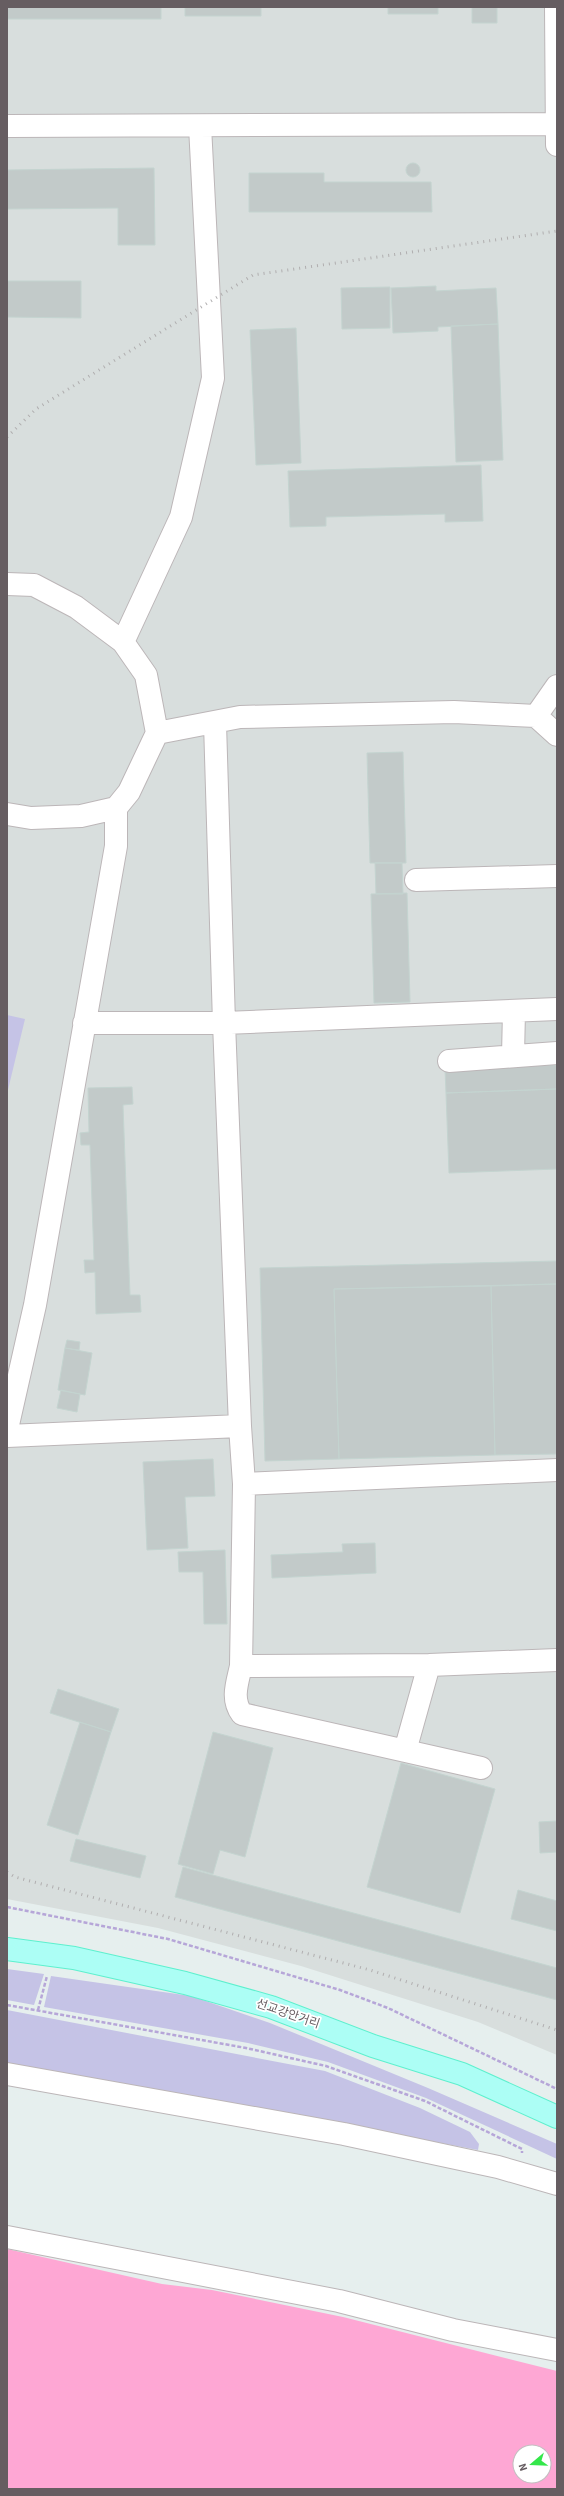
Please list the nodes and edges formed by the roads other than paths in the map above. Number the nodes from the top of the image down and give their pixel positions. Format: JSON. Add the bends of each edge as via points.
{"nodes":[{"id":1,"x":556,"y":7,"type":"edge"},
{"id":2,"x":557,"y":124,"type":"edge"},
{"id":3,"x":7,"y":126,"type":"edge"},
{"id":4,"x":200,"y":126,"type":"junction"},
{"id":5,"x":557,"y":144,"type":"edge"},
{"id":6,"x":7,"y":584,"type":"edge"},
{"id":7,"x":123,"y":642,"type":"junction"},
{"id":8,"x":557,"y":686,"type":"edge"},
{"id":9,"x":536,"y":716,"type":"junction"},
{"id":10,"x":215,"y":723,"type":"junction"},
{"id":11,"x":157,"y":733,"type":"junction"},
{"id":12,"x":557,"y":735,"type":"edge"},
{"id":13,"x":116,"y":808,"type":"junction"},
{"id":14,"x":7,"y":814,"type":"edge"},
{"id":15,"x":557,"y":876,"type":"edge"},
{"id":16,"x":416,"y":880,"type":"dead end"},
{"id":17,"x":557,"y":1009,"type":"edge"},
{"id":18,"x":514,"y":1011,"type":"junction"},
{"id":19,"x":84,"y":1023,"type":"junction"},
{"id":20,"x":224,"y":1023,"type":"junction"},
{"id":21,"x":557,"y":1053,"type":"edge"},
{"id":22,"x":513,"y":1056,"type":"junction"},
{"id":23,"x":450,"y":1061,"type":"dead end"},
{"id":24,"x":240,"y":1426,"type":"junction"},
{"id":25,"x":7,"y":1428,"type":"edge"},
{"id":26,"x":7,"y":1436,"type":"edge"},
{"id":27,"x":557,"y":1470,"type":"edge"},
{"id":28,"x":244,"y":1484,"type":"junction"},
{"id":29,"x":557,"y":1660,"type":"edge"},
{"id":30,"x":429,"y":1665,"type":"junction"},
{"id":31,"x":241,"y":1666,"type":"junction"},
{"id":32,"x":405,"y":1751,"type":"junction"},
{"id":33,"x":481,"y":1768,"type":"dead end"},
{"id":34,"x":7,"y":1949,"type":"edge"},
{"id":35,"x":7,"y":2074,"type":"edge"},
{"id":36,"x":557,"y":2117,"type":"edge"},
{"id":37,"x":557,"y":2184,"type":"edge"},
{"id":38,"x":7,"y":2237,"type":"edge"},
{"id":39,"x":557,"y":2350,"type":"edge"}],
"edges":[{"from":1,"to":2,"type":"lane"},
{"from":2,"to":4,"type":"lane"},
{"from":2,"to":5,"type":"lane"},
{"from":3,"to":4,"type":"lane"},
{"from":4,"to":7,"type":"lane","via":[[213,378],[181,517]]},
{"from":6,"to":7,"type":"lane","via":[[34,585],[76,607]]},
{"from":7,"to":11,"type":"lane","via":[[146,675]]},
{"from":8,"to":9,"type":"lane"},
{"from":9,"to":10,"type":"lane","via":[[454,712],[240,717]]},
{"from":9,"to":12,"type":"lane"},
{"from":10,"to":11,"type":"lane"},
{"from":10,"to":20,"type":"lane"},
{"from":11,"to":13,"type":"lane","via":[[129,792]]},
{"from":13,"to":14,"type":"lane","via":[[80,816],[31,818]]},
{"from":13,"to":19,"type":"lane","via":[[116,846]]},
{"from":15,"to":16,"type":"lane"},
{"from":17,"to":18,"type":"lane"},
{"from":18,"to":20,"type":"lane"},
{"from":18,"to":22,"type":"lane"},
{"from":19,"to":20,"type":"lane"},
{"from":19,"to":25,"type":"lane","via":[[34,1305]]},
{"from":20,"to":24,"type":"lane"},
{"from":21,"to":22,"type":"lane"},
{"from":22,"to":23,"type":"lane"},
{"from":24,"to":26,"type":"lane"},
{"from":24,"to":28,"type":"lane"},
{"from":27,"to":28,"type":"lane"},
{"from":28,"to":31,"type":"lane"},
{"from":29,"to":30,"type":"lane"},
{"from":30,"to":31,"type":"lane"},
{"from":30,"to":32,"type":"lane"},
{"from":31,"to":32,"type":"lane","via":[[235,1704],[242,1714]]},
{"from":32,"to":33,"type":"lane"},
{"from":34,"to":36,"type":"main road","name":"선교강안거리","via":[[82,1960],[271,2007],[373,2046],[462,2074]]},
{"from":35,"to":37,"type":"lane","via":[[344,2134],[521,2173]]},
{"from":38,"to":39,"type":"lane","via":[[339,2301],[453,2330]]}]}
